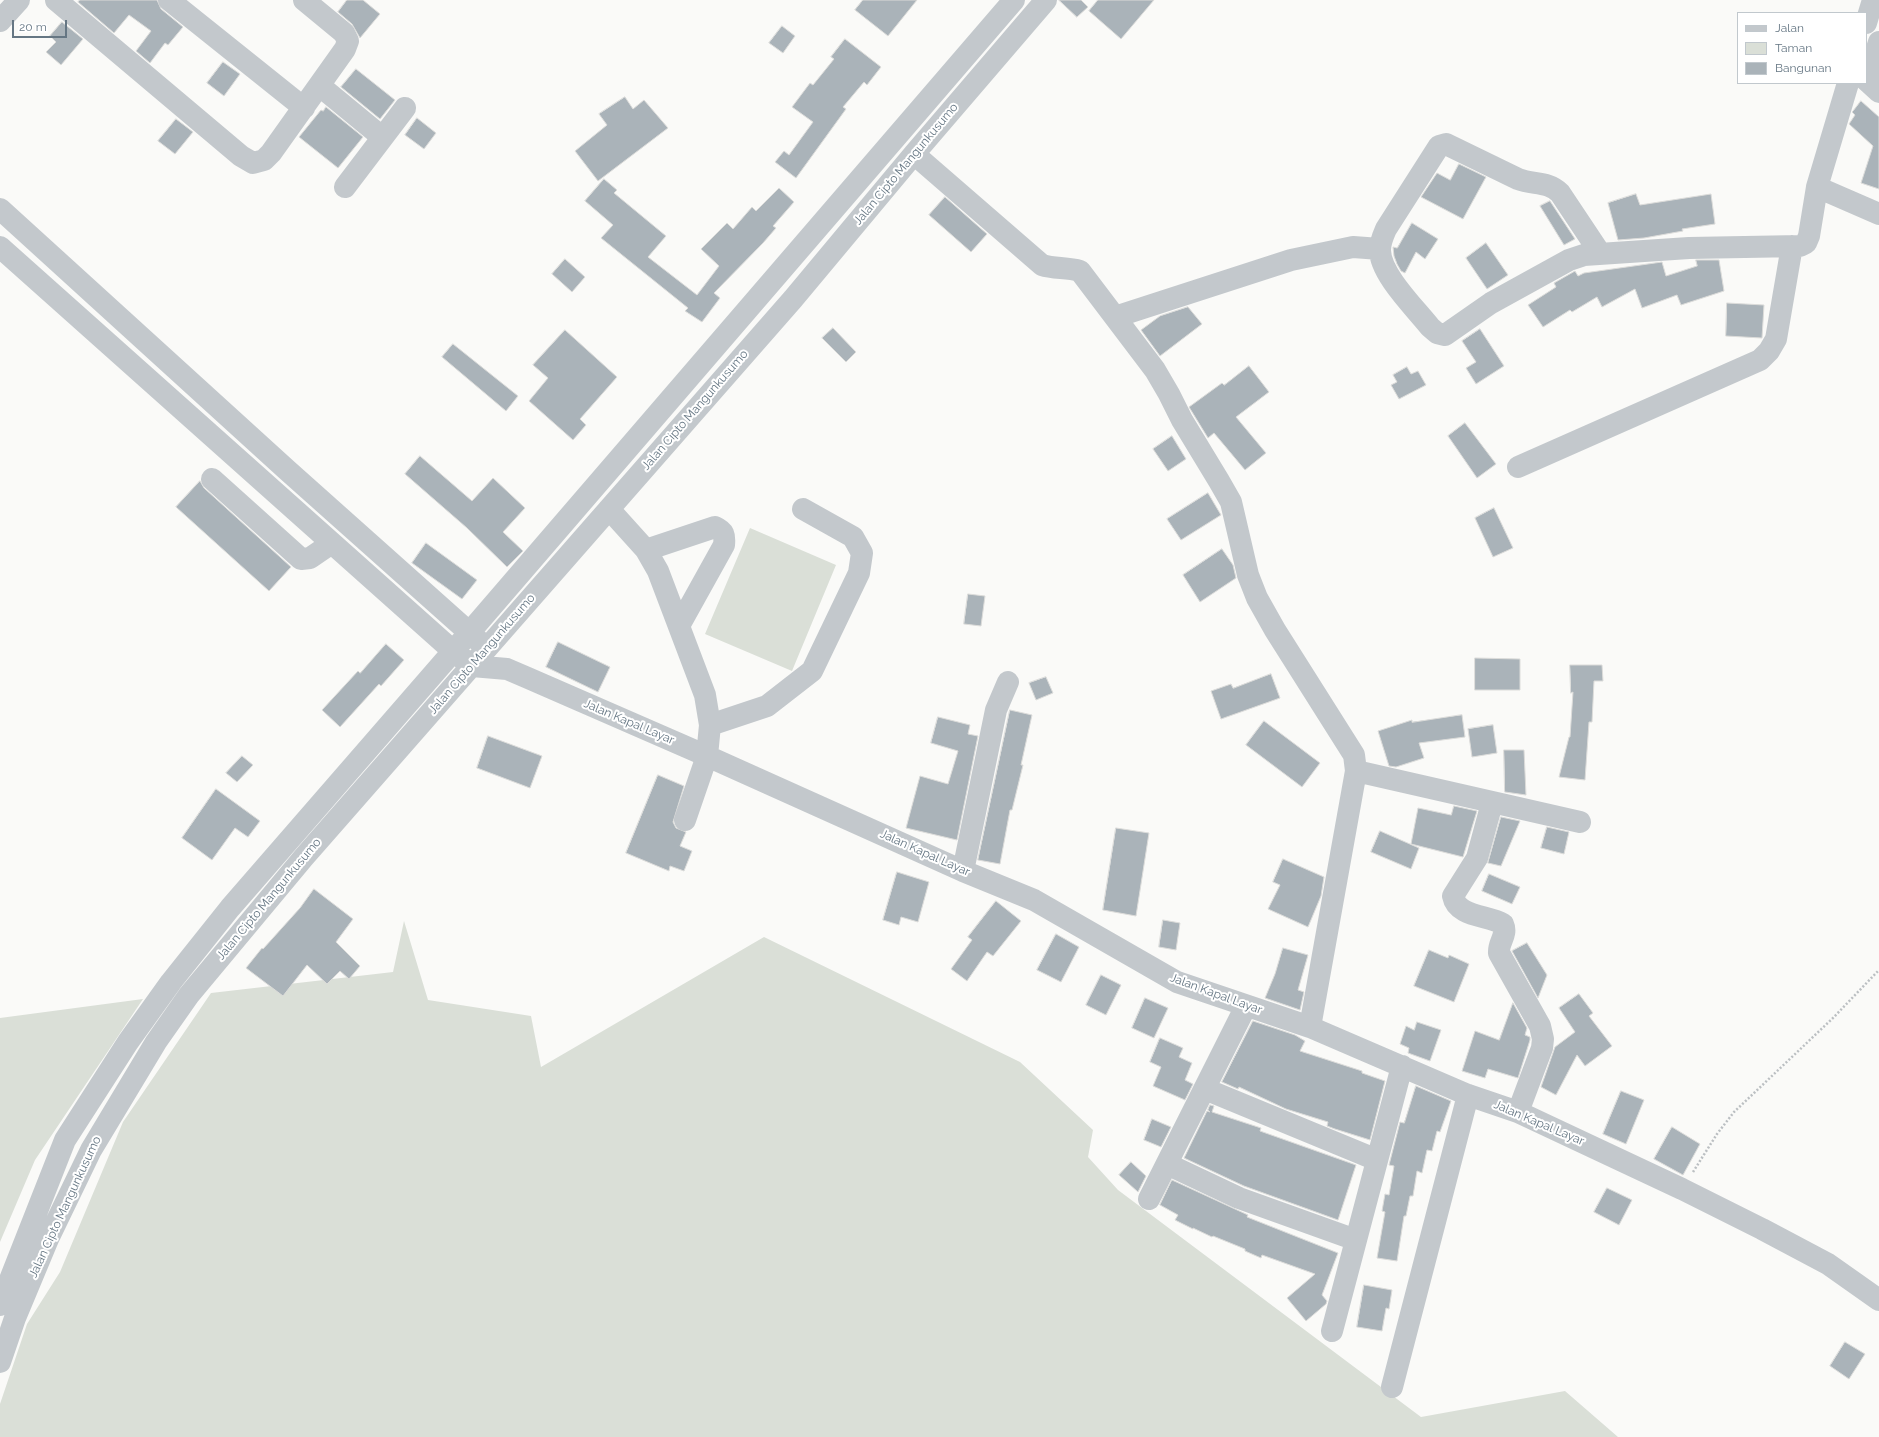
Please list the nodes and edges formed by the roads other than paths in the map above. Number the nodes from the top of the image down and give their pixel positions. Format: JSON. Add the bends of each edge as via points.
{"nodes":[{"id":1,"x":18,"y":0,"type":"edge"},
{"id":2,"x":56,"y":0,"type":"edge"},
{"id":3,"x":169,"y":0,"type":"edge"},
{"id":4,"x":304,"y":0,"type":"edge"},
{"id":5,"x":1014,"y":0,"type":"edge"},
{"id":6,"x":1046,"y":0,"type":"edge"},
{"id":7,"x":1873,"y":0,"type":"edge"},
{"id":8,"x":1867,"y":20,"type":"edge"},
{"id":9,"x":0,"y":21,"type":"edge"},
{"id":10,"x":1879,"y":42,"type":"edge"},
{"id":11,"x":1848,"y":84,"type":"edge"},
{"id":12,"x":320,"y":86,"type":"junction"},
{"id":13,"x":1879,"y":92,"type":"edge"},
{"id":14,"x":304,"y":108,"type":"junction"},
{"id":15,"x":405,"y":108,"type":"dead end"},
{"id":16,"x":382,"y":137,"type":"junction"},
{"id":17,"x":914,"y":154,"type":"junction"},
{"id":18,"x":345,"y":187,"type":"dead end"},
{"id":19,"x":1817,"y":187,"type":"junction"},
{"id":20,"x":0,"y":209,"type":"edge"},
{"id":21,"x":1879,"y":214,"type":"edge"},
{"id":22,"x":1792,"y":246,"type":"junction"},
{"id":23,"x":0,"y":247,"type":"edge"},
{"id":24,"x":1380,"y":249,"type":"junction"},
{"id":25,"x":1600,"y":253,"type":"junction"},
{"id":26,"x":1115,"y":317,"type":"junction"},
{"id":27,"x":1518,"y":467,"type":"dead end"},
{"id":28,"x":287,"y":470,"type":"junction"},
{"id":29,"x":212,"y":479,"type":"dead end"},
{"id":30,"x":272,"y":489,"type":"junction"},
{"id":31,"x":609,"y":509,"type":"junction"},
{"id":32,"x":803,"y":509,"type":"dead end"},
{"id":33,"x":332,"y":544,"type":"junction"},
{"id":34,"x":646,"y":550,"type":"junction"},
{"id":35,"x":679,"y":626,"type":"junction"},
{"id":36,"x":469,"y":633,"type":"junction"},
{"id":37,"x":487,"y":648,"type":"junction"},
{"id":38,"x":453,"y":651,"type":"junction"},
{"id":39,"x":472,"y":666,"type":"junction"},
{"id":40,"x":507,"y":669,"type":"junction"},
{"id":41,"x":1008,"y":682,"type":"dead end"},
{"id":42,"x":710,"y":725,"type":"junction"},
{"id":43,"x":707,"y":756,"type":"junction"},
{"id":44,"x":1356,"y":770,"type":"junction"},
{"id":45,"x":1492,"y":803,"type":"junction"},
{"id":46,"x":685,"y":820,"type":"dead end"},
{"id":47,"x":1580,"y":822,"type":"dead end"},
{"id":48,"x":963,"y":871,"type":"junction"},
{"id":49,"x":1246,"y":1006,"type":"junction"},
{"id":50,"x":1310,"y":1027,"type":"junction"},
{"id":51,"x":1402,"y":1066,"type":"junction"},
{"id":52,"x":1205,"y":1089,"type":"junction"},
{"id":53,"x":1468,"y":1095,"type":"junction"},
{"id":54,"x":1518,"y":1112,"type":"junction"},
{"id":55,"x":1377,"y":1160,"type":"junction"},
{"id":56,"x":1167,"y":1164,"type":"junction"},
{"id":57,"x":1148,"y":1199,"type":"dead end"},
{"id":58,"x":1356,"y":1240,"type":"junction"},
{"id":59,"x":1879,"y":1300,"type":"edge"},
{"id":60,"x":0,"y":1305,"type":"edge"},
{"id":61,"x":1332,"y":1331,"type":"dead end"},
{"id":62,"x":0,"y":1362,"type":"edge"},
{"id":63,"x":1392,"y":1387,"type":"dead end"}],
"edges":[{"from":1,"to":9,"type":"street"},
{"from":2,"to":14,"type":"street","via":[[241,156],[253,163],[264,160],[272,153]]},
{"from":3,"to":14,"type":"street"},
{"from":4,"to":12,"type":"street","via":[[344,33],[348,41]]},
{"from":5,"to":36,"type":"street","name":"Jalan Cipto Mangunkusumo"},
{"from":6,"to":17,"type":"street","name":"Jalan Cipto Mangunkusumo"},
{"from":7,"to":8,"type":"street"},
{"from":10,"to":13,"type":"street","via":[[1867,80]]},
{"from":11,"to":19,"type":"street"},
{"from":12,"to":14,"type":"street"},
{"from":12,"to":16,"type":"street"},
{"from":15,"to":16,"type":"street"},
{"from":16,"to":18,"type":"street"},
{"from":17,"to":26,"type":"street","via":[[1042,265],[1080,271]]},
{"from":17,"to":31,"type":"street","name":"Jalan Cipto Mangunkusumo","via":[[793,299]]},
{"from":19,"to":21,"type":"street"},
{"from":19,"to":22,"type":"street","via":[[1809,236],[1806,243]]},
{"from":20,"to":28,"type":"street"},
{"from":22,"to":25,"type":"street"},
{"from":22,"to":27,"type":"street","via":[[1776,339],[1760,360]]},
{"from":23,"to":30,"type":"street"},
{"from":24,"to":25,"type":"street","via":[[1381,261],[1393,281],[1430,327],[1445,335],[1491,304],[1569,260]]},
{"from":24,"to":25,"type":"street","via":[[1386,229],[1442,144],[1518,179],[1555,188]]},
{"from":24,"to":26,"type":"street","via":[[1353,247],[1291,260]]},
{"from":26,"to":44,"type":"street","via":[[1155,370],[1231,502],[1248,575],[1257,598],[1354,755]]},
{"from":28,"to":30,"type":"street"},
{"from":28,"to":36,"type":"street"},
{"from":29,"to":33,"type":"street","via":[[301,559],[310,558]]},
{"from":30,"to":33,"type":"street"},
{"from":31,"to":34,"type":"street"},
{"from":31,"to":37,"type":"street","name":"Jalan Cipto Mangunkusumo"},
{"from":32,"to":42,"type":"street","via":[[853,537],[862,553],[859,574],[812,671],[767,706]]},
{"from":33,"to":38,"type":"street"},
{"from":34,"to":35,"type":"street","via":[[658,571]]},
{"from":34,"to":35,"type":"street","via":[[715,526],[722,530],[725,536],[724,545]]},
{"from":35,"to":42,"type":"street","via":[[705,695]]},
{"from":36,"to":37,"type":"street"},
{"from":36,"to":38,"type":"street","name":"Jalan Cipto Mangunkusumo"},
{"from":37,"to":39,"type":"street","name":"Jalan Cipto Mangunkusumo"},
{"from":37,"to":40,"type":"street"},
{"from":38,"to":39,"type":"street"},
{"from":38,"to":60,"type":"street","name":"Jalan Cipto Mangunkusumo","via":[[230,908],[171,982],[128,1042],[65,1140]]},
{"from":39,"to":40,"type":"street"},
{"from":39,"to":62,"type":"street","name":"Jalan Cipto Mangunkusumo","via":[[244,928],[189,995],[156,1042],[91,1150],[48,1239],[15,1318]]},
{"from":40,"to":43,"type":"street","name":"Jalan Kapal Layar"},
{"from":41,"to":48,"type":"street","via":[[996,710]]},
{"from":42,"to":43,"type":"street"},
{"from":43,"to":46,"type":"street"},
{"from":43,"to":48,"type":"street","name":"Jalan Kapal Layar"},
{"from":44,"to":45,"type":"street"},
{"from":44,"to":50,"type":"street"},
{"from":45,"to":47,"type":"street"},
{"from":45,"to":54,"type":"street","via":[[1477,858],[1453,896],[1455,904],[1462,910],[1495,919],[1503,924],[1505,933],[1499,953],[1540,1026],[1542,1048]]},
{"from":48,"to":49,"type":"street","name":"Jalan Kapal Layar","via":[[1034,900],[1177,982]]},
{"from":49,"to":50,"type":"street","name":"Jalan Kapal Layar"},
{"from":49,"to":52,"type":"street"},
{"from":50,"to":51,"type":"street","name":"Jalan Kapal Layar"},
{"from":51,"to":53,"type":"street","name":"Jalan Kapal Layar"},
{"from":51,"to":55,"type":"street"},
{"from":52,"to":55,"type":"street"},
{"from":52,"to":56,"type":"street"},
{"from":53,"to":54,"type":"street","name":"Jalan Kapal Layar"},
{"from":53,"to":63,"type":"street"},
{"from":54,"to":59,"type":"street","name":"Jalan Kapal Layar","via":[[1682,1189],[1828,1264]]},
{"from":55,"to":58,"type":"street"},
{"from":56,"to":57,"type":"street"},
{"from":56,"to":58,"type":"street","via":[[1239,1198]]},
{"from":58,"to":61,"type":"street"}]}
